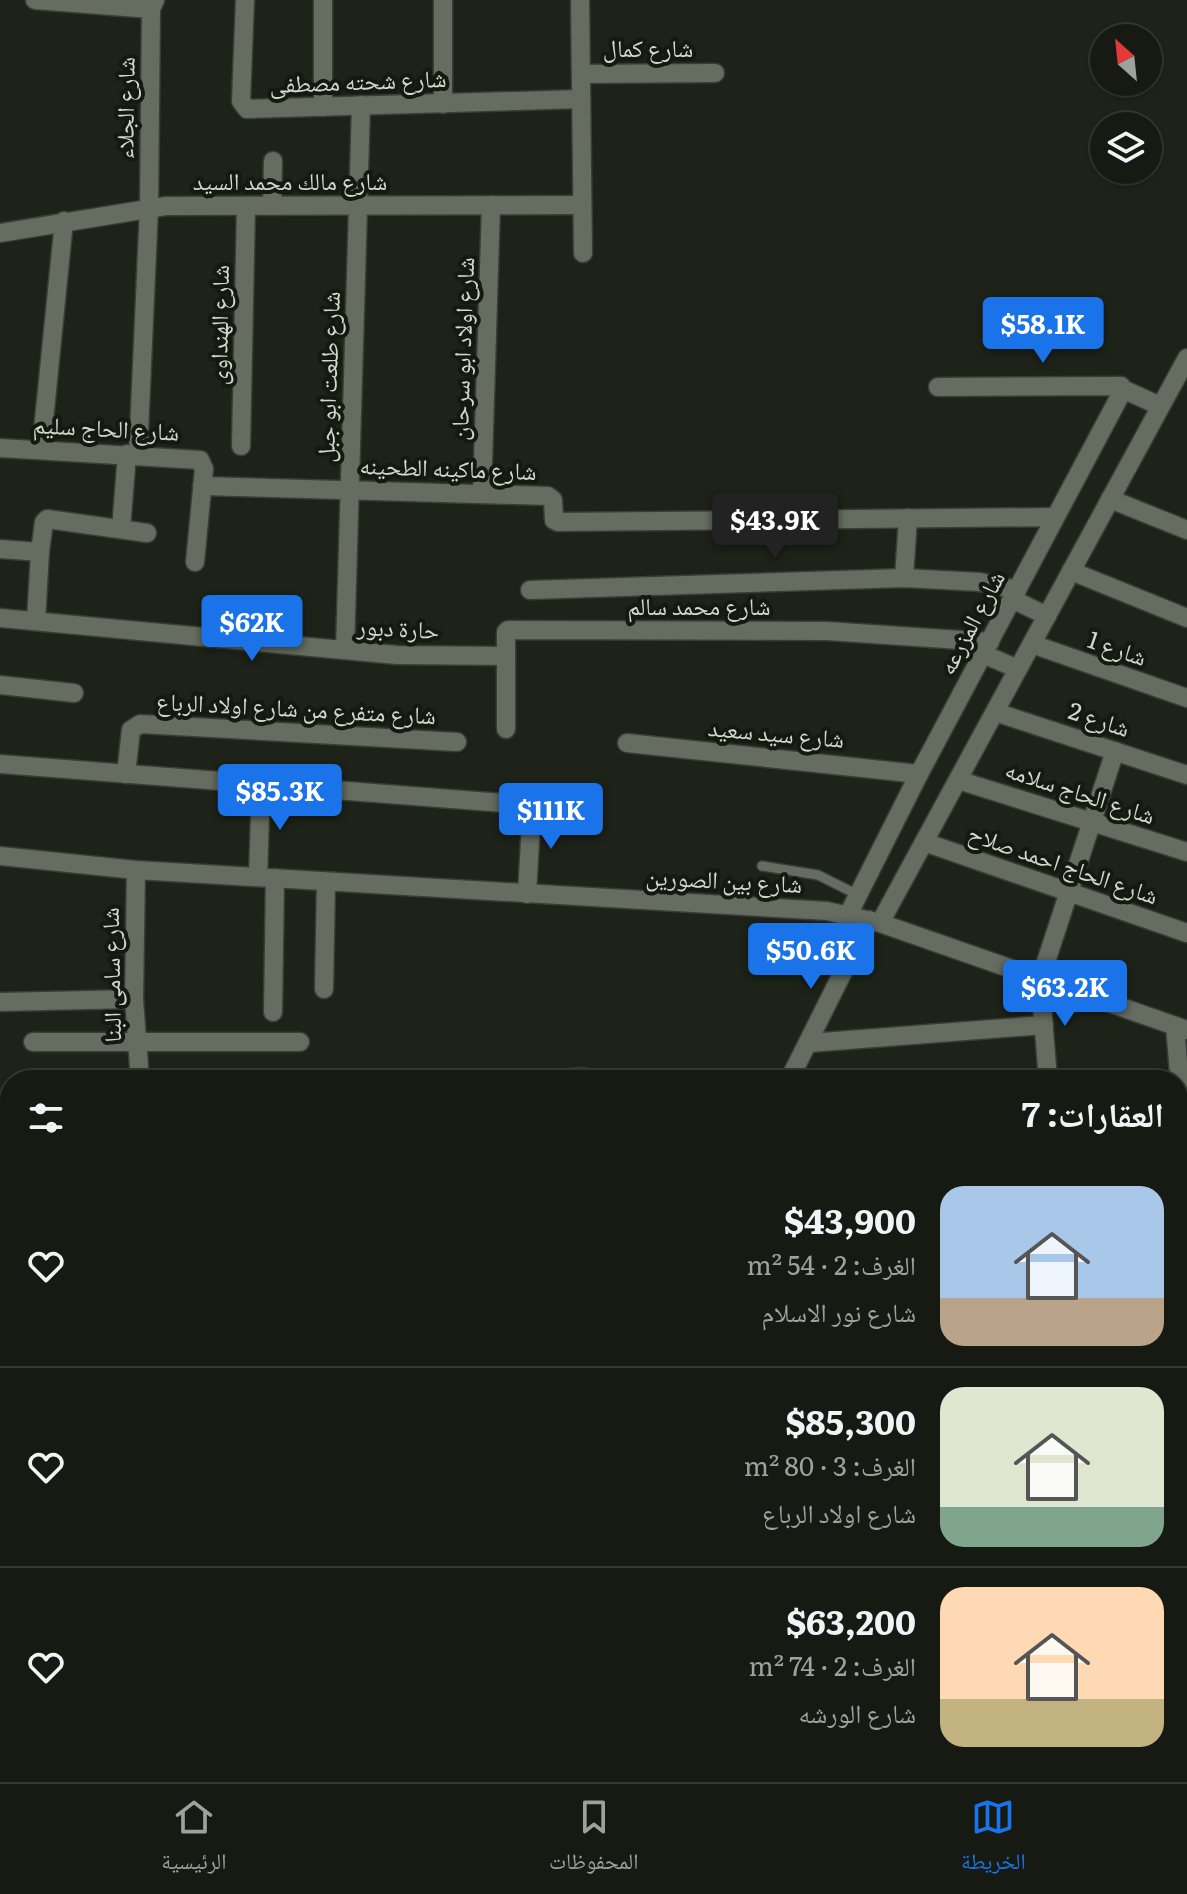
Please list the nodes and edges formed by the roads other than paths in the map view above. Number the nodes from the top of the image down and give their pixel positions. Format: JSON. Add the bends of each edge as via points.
{"nodes":[{"id":1,"x":35,"y":0,"type":"edge"},
{"id":2,"x":245,"y":0,"type":"edge"},
{"id":3,"x":323,"y":0,"type":"edge"},
{"id":4,"x":443,"y":0,"type":"edge"},
{"id":5,"x":580,"y":0,"type":"edge"},
{"id":6,"x":99,"y":3,"type":"edge"},
{"id":7,"x":153,"y":5,"type":"edge"},
{"id":8,"x":715,"y":73,"type":"dead end"},
{"id":9,"x":581,"y":74,"type":"junction"},
{"id":10,"x":581,"y":99,"type":"junction"},
{"id":11,"x":443,"y":104,"type":"junction"},
{"id":12,"x":361,"y":105,"type":"junction"},
{"id":13,"x":323,"y":107,"type":"junction"},
{"id":14,"x":273,"y":161,"type":"dead end"},
{"id":15,"x":491,"y":205,"type":"junction"},
{"id":16,"x":582,"y":205,"type":"junction"},
{"id":17,"x":246,"y":206,"type":"junction"},
{"id":18,"x":272,"y":206,"type":"junction"},
{"id":19,"x":358,"y":206,"type":"junction"},
{"id":20,"x":149,"y":207,"type":"junction"},
{"id":21,"x":64,"y":221,"type":"junction"},
{"id":22,"x":0,"y":233,"type":"edge"},
{"id":23,"x":583,"y":253,"type":"dead end"},
{"id":24,"x":1187,"y":358,"type":"edge"},
{"id":25,"x":938,"y":387,"type":"dead end"},
{"id":26,"x":1125,"y":391,"type":"junction"},
{"id":27,"x":1160,"y":406,"type":"junction"},
{"id":28,"x":241,"y":446,"type":"dead end"},
{"id":29,"x":0,"y":448,"type":"edge"},
{"id":30,"x":41,"y":450,"type":"junction"},
{"id":31,"x":133,"y":455,"type":"junction"},
{"id":32,"x":202,"y":486,"type":"junction"},
{"id":33,"x":350,"y":490,"type":"junction"},
{"id":34,"x":482,"y":494,"type":"junction"},
{"id":35,"x":1110,"y":499,"type":"junction"},
{"id":36,"x":1054,"y":517,"type":"junction"},
{"id":37,"x":908,"y":518,"type":"junction"},
{"id":38,"x":121,"y":529,"type":"junction"},
{"id":39,"x":1187,"y":530,"type":"edge"},
{"id":40,"x":147,"y":533,"type":"dead end"},
{"id":41,"x":0,"y":549,"type":"edge"},
{"id":42,"x":40,"y":552,"type":"junction"},
{"id":43,"x":195,"y":562,"type":"dead end"},
{"id":44,"x":1071,"y":571,"type":"junction"},
{"id":45,"x":904,"y":578,"type":"junction"},
{"id":46,"x":530,"y":590,"type":"dead end"},
{"id":47,"x":1014,"y":594,"type":"junction"},
{"id":48,"x":1047,"y":616,"type":"junction"},
{"id":49,"x":0,"y":618,"type":"edge"},
{"id":50,"x":1187,"y":618,"type":"edge"},
{"id":51,"x":36,"y":621,"type":"junction"},
{"id":52,"x":1032,"y":644,"type":"junction"},
{"id":53,"x":987,"y":648,"type":"junction"},
{"id":54,"x":345,"y":650,"type":"junction"},
{"id":55,"x":506,"y":656,"type":"junction"},
{"id":56,"x":1018,"y":669,"type":"junction"},
{"id":57,"x":0,"y":685,"type":"edge"},
{"id":58,"x":74,"y":693,"type":"dead end"},
{"id":59,"x":1187,"y":698,"type":"edge"},
{"id":60,"x":995,"y":712,"type":"junction"},
{"id":61,"x":506,"y":729,"type":"dead end"},
{"id":62,"x":457,"y":742,"type":"dead end"},
{"id":63,"x":627,"y":743,"type":"dead end"},
{"id":64,"x":1115,"y":751,"type":"junction"},
{"id":65,"x":0,"y":764,"type":"edge"},
{"id":66,"x":126,"y":774,"type":"junction"},
{"id":67,"x":919,"y":774,"type":"junction"},
{"id":68,"x":1187,"y":775,"type":"edge"},
{"id":69,"x":958,"y":780,"type":"junction"},
{"id":70,"x":261,"y":784,"type":"junction"},
{"id":71,"x":532,"y":805,"type":"junction"},
{"id":72,"x":555,"y":807,"type":"dead end"},
{"id":73,"x":1092,"y":823,"type":"junction"},
{"id":74,"x":924,"y":842,"type":"junction"},
{"id":75,"x":1187,"y":852,"type":"edge"},
{"id":76,"x":0,"y":856,"type":"edge"},
{"id":77,"x":762,"y":866,"type":"dead end"},
{"id":78,"x":136,"y":870,"type":"junction"},
{"id":79,"x":266,"y":878,"type":"junction"},
{"id":80,"x":326,"y":882,"type":"junction"},
{"id":81,"x":1069,"y":892,"type":"junction"},
{"id":82,"x":527,"y":894,"type":"junction"},
{"id":83,"x":858,"y":895,"type":"junction"},
{"id":84,"x":848,"y":915,"type":"junction"},
{"id":85,"x":875,"y":922,"type":"junction"},
{"id":86,"x":1187,"y":933,"type":"edge"},
{"id":87,"x":1040,"y":980,"type":"junction"},
{"id":88,"x":324,"y":989,"type":"dead end"},
{"id":89,"x":134,"y":999,"type":"junction"},
{"id":90,"x":0,"y":1002,"type":"edge"},
{"id":91,"x":273,"y":1012,"type":"dead end"},
{"id":92,"x":1044,"y":1025,"type":"junction"},
{"id":93,"x":1181,"y":1028,"type":"edge"},
{"id":94,"x":136,"y":1041,"type":"junction"},
{"id":95,"x":33,"y":1042,"type":"dead end"},
{"id":96,"x":300,"y":1042,"type":"dead end"},
{"id":97,"x":809,"y":1043,"type":"junction"},
{"id":98,"x":139,"y":1070,"type":"edge"},
{"id":99,"x":794,"y":1070,"type":"edge"},
{"id":100,"x":1047,"y":1070,"type":"edge"},
{"id":101,"x":1172,"y":1070,"type":"edge"}],
"edges":[{"from":1,"to":6,"type":"street"},
{"from":2,"to":13,"type":"street","name":"شارع شحته مصطفى","via":[[242,105]]},
{"from":3,"to":13,"type":"street"},
{"from":4,"to":11,"type":"street"},
{"from":5,"to":9,"type":"street"},
{"from":6,"to":7,"type":"street"},
{"from":7,"to":20,"type":"street","name":"شارع الجلاء"},
{"from":8,"to":9,"type":"street","name":"شارع كمال"},
{"from":9,"to":10,"type":"street"},
{"from":10,"to":11,"type":"street","name":"شارع شحته مصطفى"},
{"from":10,"to":16,"type":"street"},
{"from":11,"to":12,"type":"street","name":"شارع شحته مصطفى"},
{"from":12,"to":13,"type":"street","name":"شارع شحته مصطفى"},
{"from":12,"to":19,"type":"street","name":"شارع طلعت ابو جبل"},
{"from":14,"to":18,"type":"street"},
{"from":15,"to":16,"type":"street","name":"شارع مالك محمد السيد"},
{"from":15,"to":19,"type":"street","name":"شارع مالك محمد السيد"},
{"from":15,"to":34,"type":"street","name":"شارع اولاد ابو سرحان"},
{"from":16,"to":23,"type":"street"},
{"from":17,"to":18,"type":"street","name":"شارع مالك محمد السيد"},
{"from":17,"to":20,"type":"street","name":"شارع مالك محمد السيد"},
{"from":17,"to":28,"type":"street","name":"شارع الهنداوى"},
{"from":18,"to":19,"type":"street","name":"شارع مالك محمد السيد"},
{"from":19,"to":33,"type":"street","name":"شارع طلعت ابو جبل"},
{"from":20,"to":21,"type":"street","name":"شارع مالك محمد السيد"},
{"from":20,"to":31,"type":"street","name":"شارع الجلاء"},
{"from":21,"to":22,"type":"street","name":"شارع مالك محمد السيد"},
{"from":21,"to":30,"type":"street"},
{"from":24,"to":27,"type":"street"},
{"from":25,"to":26,"type":"street","via":[[1121,386]]},
{"from":26,"to":27,"type":"street"},
{"from":26,"to":36,"type":"street","name":"شارع المزرعه"},
{"from":27,"to":35,"type":"street"},
{"from":29,"to":30,"type":"street","name":"شارع الحاج سليم"},
{"from":30,"to":31,"type":"street","name":"شارع الحاج سليم"},
{"from":31,"to":32,"type":"street","name":"شارع الحاج سليم","via":[[200,460]]},
{"from":31,"to":38,"type":"street","name":"شارع الجلاء"},
{"from":32,"to":33,"type":"street","name":"شارع ماكينه الطحينه"},
{"from":32,"to":43,"type":"street"},
{"from":33,"to":34,"type":"street","name":"شارع ماكينه الطحينه"},
{"from":33,"to":54,"type":"street","name":"شارع طلعت ابو جبل"},
{"from":34,"to":37,"type":"street","name":"شارع ماكينه الطحينه","via":[[548,496],[558,522]]},
{"from":35,"to":39,"type":"street"},
{"from":35,"to":44,"type":"street"},
{"from":36,"to":37,"type":"street","name":"شارع ماكينه الطحينه"},
{"from":36,"to":47,"type":"street","name":"شارع المزرعه"},
{"from":37,"to":45,"type":"street"},
{"from":38,"to":40,"type":"street"},
{"from":38,"to":42,"type":"street","via":[[50,519],[44,522]]},
{"from":41,"to":42,"type":"street"},
{"from":42,"to":51,"type":"street"},
{"from":44,"to":48,"type":"street"},
{"from":44,"to":50,"type":"street"},
{"from":45,"to":46,"type":"street"},
{"from":45,"to":47,"type":"street","via":[[980,582]]},
{"from":47,"to":48,"type":"street"},
{"from":47,"to":53,"type":"street","name":"شارع المزرعه"},
{"from":48,"to":52,"type":"street"},
{"from":49,"to":51,"type":"street","name":"حارة دبور"},
{"from":51,"to":54,"type":"street","name":"حارة دبور"},
{"from":52,"to":56,"type":"street"},
{"from":52,"to":59,"type":"street","name":"شارع 1"},
{"from":53,"to":55,"type":"street","name":"شارع محمد سالم","via":[[827,631],[508,630]]},
{"from":53,"to":56,"type":"street"},
{"from":53,"to":67,"type":"street","name":"شارع المزرعه"},
{"from":54,"to":55,"type":"street","name":"حارة دبور"},
{"from":55,"to":61,"type":"street"},
{"from":56,"to":60,"type":"street"},
{"from":57,"to":58,"type":"street"},
{"from":60,"to":64,"type":"street","name":"شارع 2"},
{"from":60,"to":69,"type":"street"},
{"from":62,"to":66,"type":"street","name":"شارع متفرع من شارع اولاد الرباع","via":[[140,724],[131,730]]},
{"from":63,"to":67,"type":"street","name":"شارع سيد سعيد"},
{"from":64,"to":68,"type":"street","name":"شارع 2"},
{"from":64,"to":73,"type":"street"},
{"from":65,"to":66,"type":"street"},
{"from":66,"to":70,"type":"street"},
{"from":67,"to":83,"type":"street","name":"شارع المزرعه"},
{"from":69,"to":73,"type":"street","name":"شارع الحاج سلامه"},
{"from":69,"to":74,"type":"street"},
{"from":70,"to":71,"type":"street"},
{"from":70,"to":79,"type":"street"},
{"from":71,"to":72,"type":"street"},
{"from":71,"to":82,"type":"street"},
{"from":73,"to":75,"type":"street","name":"شارع الحاج سلامه"},
{"from":73,"to":81,"type":"street"},
{"from":74,"to":81,"type":"street","name":"شارع الحاج احمد صلاح"},
{"from":74,"to":85,"type":"street"},
{"from":76,"to":78,"type":"street","name":"شارع بين الصورين"},
{"from":77,"to":83,"type":"lane","via":[[818,875]]},
{"from":78,"to":79,"type":"street","name":"شارع بين الصورين"},
{"from":78,"to":89,"type":"street","name":"شارع سامى البنا"},
{"from":79,"to":80,"type":"street","name":"شارع بين الصورين"},
{"from":79,"to":91,"type":"street"},
{"from":80,"to":82,"type":"street","name":"شارع بين الصورين"},
{"from":80,"to":88,"type":"street"},
{"from":81,"to":86,"type":"street","name":"شارع الحاج احمد صلاح"},
{"from":81,"to":87,"type":"street"},
{"from":82,"to":84,"type":"street","name":"شارع بين الصورين"},
{"from":83,"to":84,"type":"street","name":"شارع المزرعه"},
{"from":84,"to":85,"type":"street","name":"شارع بين الصورين"},
{"from":85,"to":87,"type":"street","name":"شارع بين الصورين"},
{"from":85,"to":97,"type":"street"},
{"from":87,"to":92,"type":"street"},
{"from":87,"to":93,"type":"street","name":"شارع بين الصورين"},
{"from":89,"to":90,"type":"street"},
{"from":89,"to":94,"type":"street","name":"شارع سامى البنا"},
{"from":92,"to":97,"type":"street"},
{"from":92,"to":100,"type":"street"},
{"from":93,"to":101,"type":"street"},
{"from":94,"to":95,"type":"street"},
{"from":94,"to":96,"type":"street"},
{"from":94,"to":98,"type":"street","name":"شارع سامى البنا"},
{"from":97,"to":99,"type":"street"}]}
